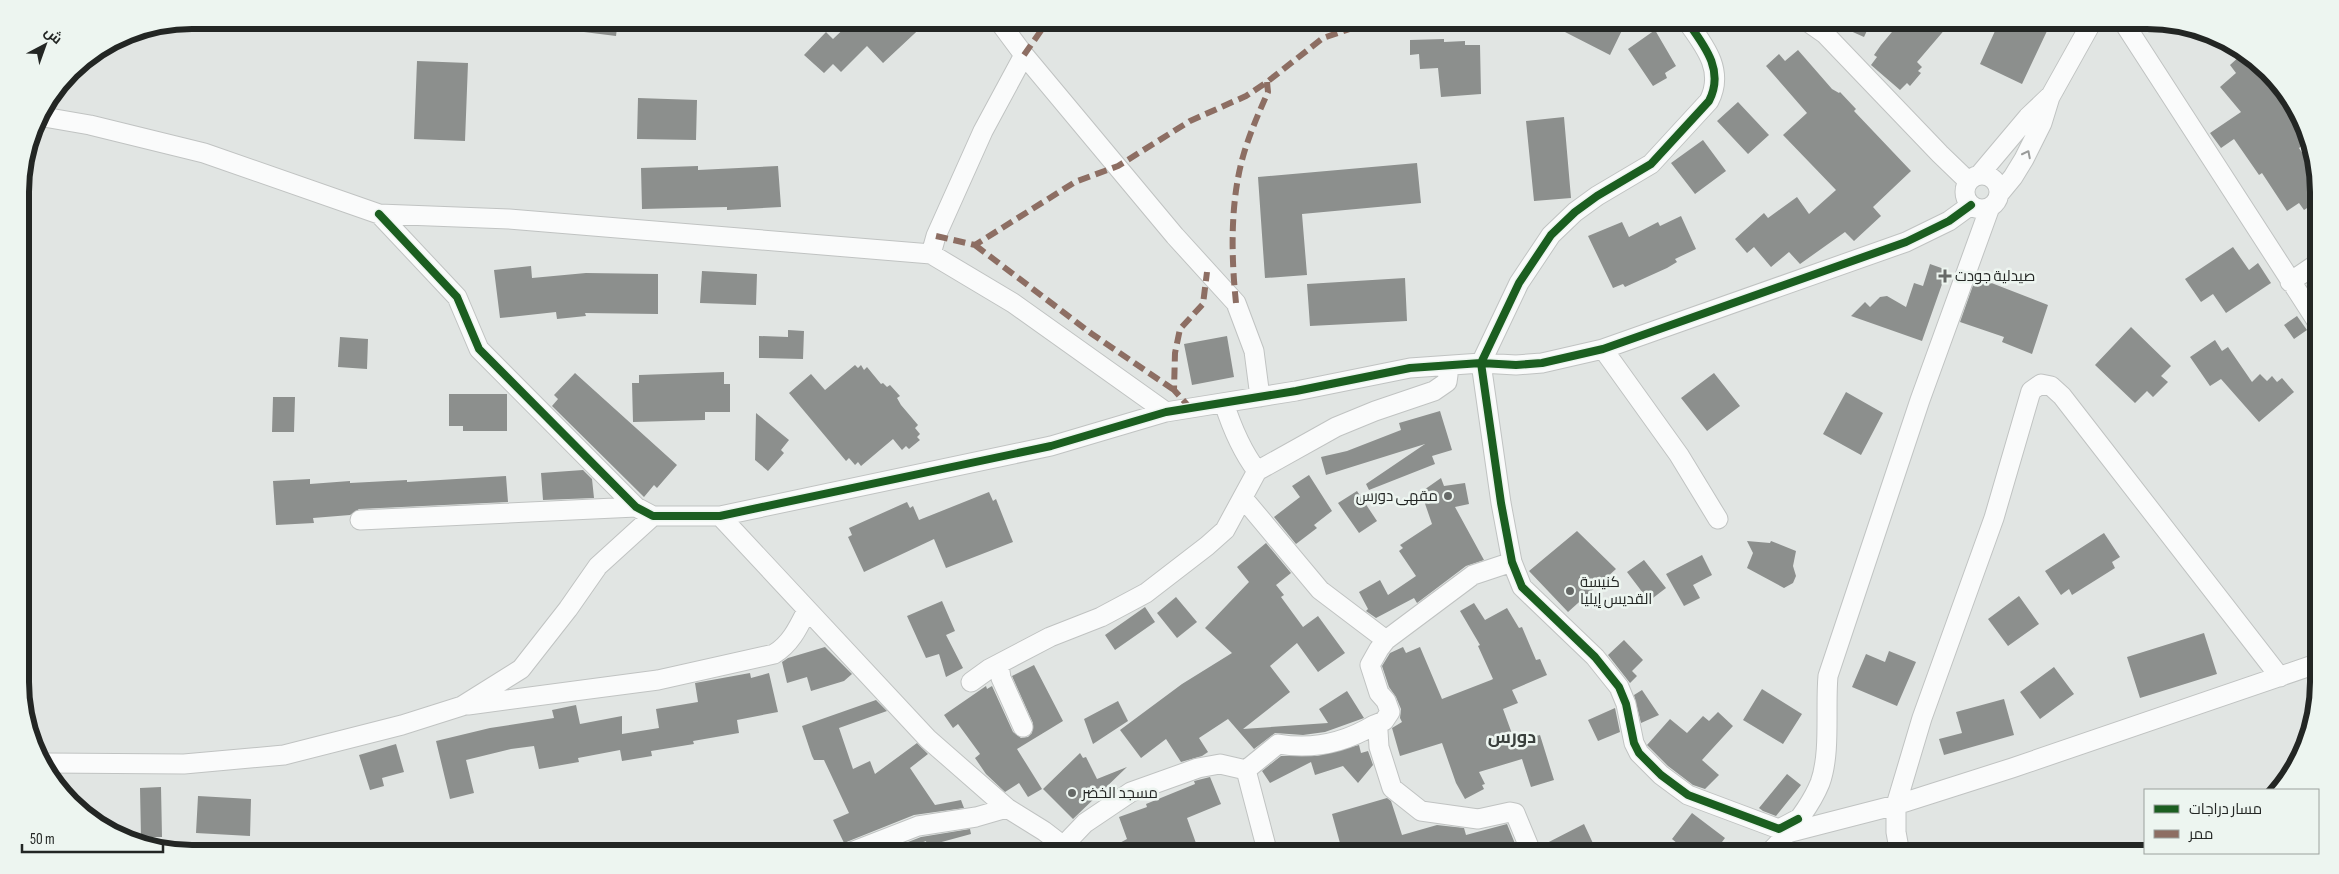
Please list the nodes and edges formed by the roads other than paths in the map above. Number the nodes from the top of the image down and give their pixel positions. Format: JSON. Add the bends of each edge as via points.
{"nodes":[{"id":1,"x":1005,"y":29,"type":"edge"},
{"id":2,"x":1692,"y":29,"type":"edge"},
{"id":3,"x":1818,"y":29,"type":"edge"},
{"id":4,"x":2088,"y":29,"type":"edge"},
{"id":5,"x":2128,"y":29,"type":"edge"},
{"id":6,"x":1024,"y":55,"type":"junction"},
{"id":7,"x":2050,"y":97,"type":"junction"},
{"id":8,"x":47,"y":118,"type":"edge"},
{"id":9,"x":1974,"y":177,"type":"junction"},
{"id":10,"x":1995,"y":200,"type":"junction"},
{"id":11,"x":1971,"y":205,"type":"junction"},
{"id":12,"x":379,"y":214,"type":"junction"},
{"id":13,"x":931,"y":254,"type":"junction"},
{"id":14,"x":2310,"y":268,"type":"edge"},
{"id":15,"x":2290,"y":282,"type":"junction"},
{"id":16,"x":2310,"y":311,"type":"edge"},
{"id":17,"x":1603,"y":349,"type":"junction"},
{"id":18,"x":1481,"y":363,"type":"junction"},
{"id":19,"x":1446,"y":366,"type":"junction"},
{"id":20,"x":1260,"y":397,"type":"junction"},
{"id":21,"x":1224,"y":403,"type":"junction"},
{"id":22,"x":1166,"y":412,"type":"junction"},
{"id":23,"x":1257,"y":471,"type":"junction"},
{"id":24,"x":1243,"y":498,"type":"junction"},
{"id":25,"x":636,"y":507,"type":"junction"},
{"id":26,"x":653,"y":516,"type":"junction"},
{"id":27,"x":720,"y":516,"type":"junction"},
{"id":28,"x":1718,"y":519,"type":"dead end"},
{"id":29,"x":360,"y":520,"type":"dead end"},
{"id":30,"x":1512,"y":562,"type":"junction"},
{"id":31,"x":807,"y":610,"type":"junction"},
{"id":32,"x":1386,"y":640,"type":"junction"},
{"id":33,"x":999,"y":665,"type":"junction"},
{"id":34,"x":2310,"y":666,"type":"edge"},
{"id":35,"x":2280,"y":677,"type":"junction"},
{"id":36,"x":971,"y":682,"type":"dead end"},
{"id":37,"x":462,"y":706,"type":"junction"},
{"id":38,"x":1374,"y":725,"type":"junction"},
{"id":39,"x":1023,"y":726,"type":"dead end"},
{"id":40,"x":51,"y":763,"type":"edge"},
{"id":41,"x":1246,"y":770,"type":"junction"},
{"id":42,"x":1896,"y":805,"type":"junction"},
{"id":43,"x":1007,"y":808,"type":"junction"},
{"id":44,"x":1794,"y":825,"type":"junction"},
{"id":45,"x":869,"y":845,"type":"edge"},
{"id":46,"x":1061,"y":845,"type":"edge"},
{"id":47,"x":1071,"y":845,"type":"edge"},
{"id":48,"x":1266,"y":845,"type":"edge"},
{"id":49,"x":1528,"y":845,"type":"edge"},
{"id":50,"x":1776,"y":845,"type":"edge"},
{"id":51,"x":1898,"y":845,"type":"edge"}],
"edges":[{"from":1,"to":6,"type":"street"},
{"from":2,"to":18,"type":"street","via":[[1713,62],[1716,88],[1709,101],[1651,164],[1597,196],[1551,235],[1519,283]]},
{"from":3,"to":9,"type":"street","via":[[1886,95],[1940,154]]},
{"from":4,"to":7,"type":"street"},
{"from":5,"to":15,"type":"street"},
{"from":6,"to":13,"type":"street","via":[[983,132]]},
{"from":6,"to":20,"type":"street","via":[[1175,236],[1236,303],[1254,351]]},
{"from":7,"to":9,"type":"street"},
{"from":10,"to":7,"type":"street","one_way":true,"via":[[2024,159],[2042,123]]},
{"from":8,"to":12,"type":"street","via":[[204,153]]},
{"from":9,"to":10,"type":"street","via":[[1993,178],[1997,183]]},
{"from":9,"to":11,"type":"street","via":[[1964,193]]},
{"from":10,"to":11,"type":"street","via":[[1977,208]]},
{"from":10,"to":44,"type":"street","via":[[1920,400],[1828,676],[1826,737],[1820,783]]},
{"from":11,"to":17,"type":"street","via":[[1949,221],[1906,242]]},
{"from":12,"to":13,"type":"street","via":[[509,219]]},
{"from":12,"to":25,"type":"street","via":[[457,297],[478,349]]},
{"from":13,"to":22,"type":"street","via":[[1013,303]]},
{"from":14,"to":15,"type":"street"},
{"from":15,"to":16,"type":"street"},
{"from":17,"to":18,"type":"street","via":[[1542,363]]},
{"from":17,"to":28,"type":"street","via":[[1679,455]]},
{"from":18,"to":19,"type":"street"},
{"from":18,"to":30,"type":"street"},
{"from":19,"to":20,"type":"street","via":[[1410,368]]},
{"from":19,"to":23,"type":"street","via":[[1447,382],[1434,391],[1336,427]]},
{"from":20,"to":21,"type":"street"},
{"from":21,"to":22,"type":"street"},
{"from":21,"to":23,"type":"street","via":[[1245,455]]},
{"from":22,"to":27,"type":"street","via":[[1051,446]]},
{"from":23,"to":24,"type":"street"},
{"from":24,"to":32,"type":"street","via":[[1320,590]]},
{"from":24,"to":33,"type":"street","via":[[1224,530],[1146,593],[1102,618],[1050,637]]},
{"from":25,"to":26,"type":"street"},
{"from":25,"to":29,"type":"street"},
{"from":26,"to":27,"type":"street"},
{"from":26,"to":37,"type":"street","via":[[598,566],[521,669]]},
{"from":27,"to":31,"type":"street"},
{"from":30,"to":32,"type":"street","via":[[1473,575]]},
{"from":30,"to":44,"type":"street","via":[[1522,587],[1595,657],[1619,687],[1634,743],[1639,753],[1661,775],[1688,795],[1779,829]]},
{"from":31,"to":37,"type":"street","via":[[783,649],[774,654],[658,680]]},
{"from":31,"to":43,"type":"street","via":[[928,739]]},
{"from":32,"to":38,"type":"street","via":[[1370,665],[1390,712],[1384,721]]},
{"from":33,"to":36,"type":"street"},
{"from":33,"to":39,"type":"street","via":[[1001,678]]},
{"from":34,"to":35,"type":"street"},
{"from":35,"to":42,"type":"street"},
{"from":35,"to":42,"type":"street","via":[[2062,396],[2050,386],[2041,384],[2031,391],[1994,518],[1922,718]]},
{"from":37,"to":40,"type":"street","via":[[284,755],[184,764]]},
{"from":38,"to":41,"type":"street","via":[[1354,737],[1328,745],[1293,747],[1278,744]]},
{"from":38,"to":49,"type":"street","via":[[1392,788],[1421,811],[1478,819],[1516,813]]},
{"from":41,"to":47,"type":"street","via":[[1220,764],[1131,792],[1085,823]]},
{"from":41,"to":48,"type":"street"},
{"from":42,"to":44,"type":"street"},
{"from":42,"to":51,"type":"street"},
{"from":43,"to":45,"type":"street","via":[[976,817],[918,826]]},
{"from":43,"to":46,"type":"street"},
{"from":44,"to":50,"type":"street"}]}
